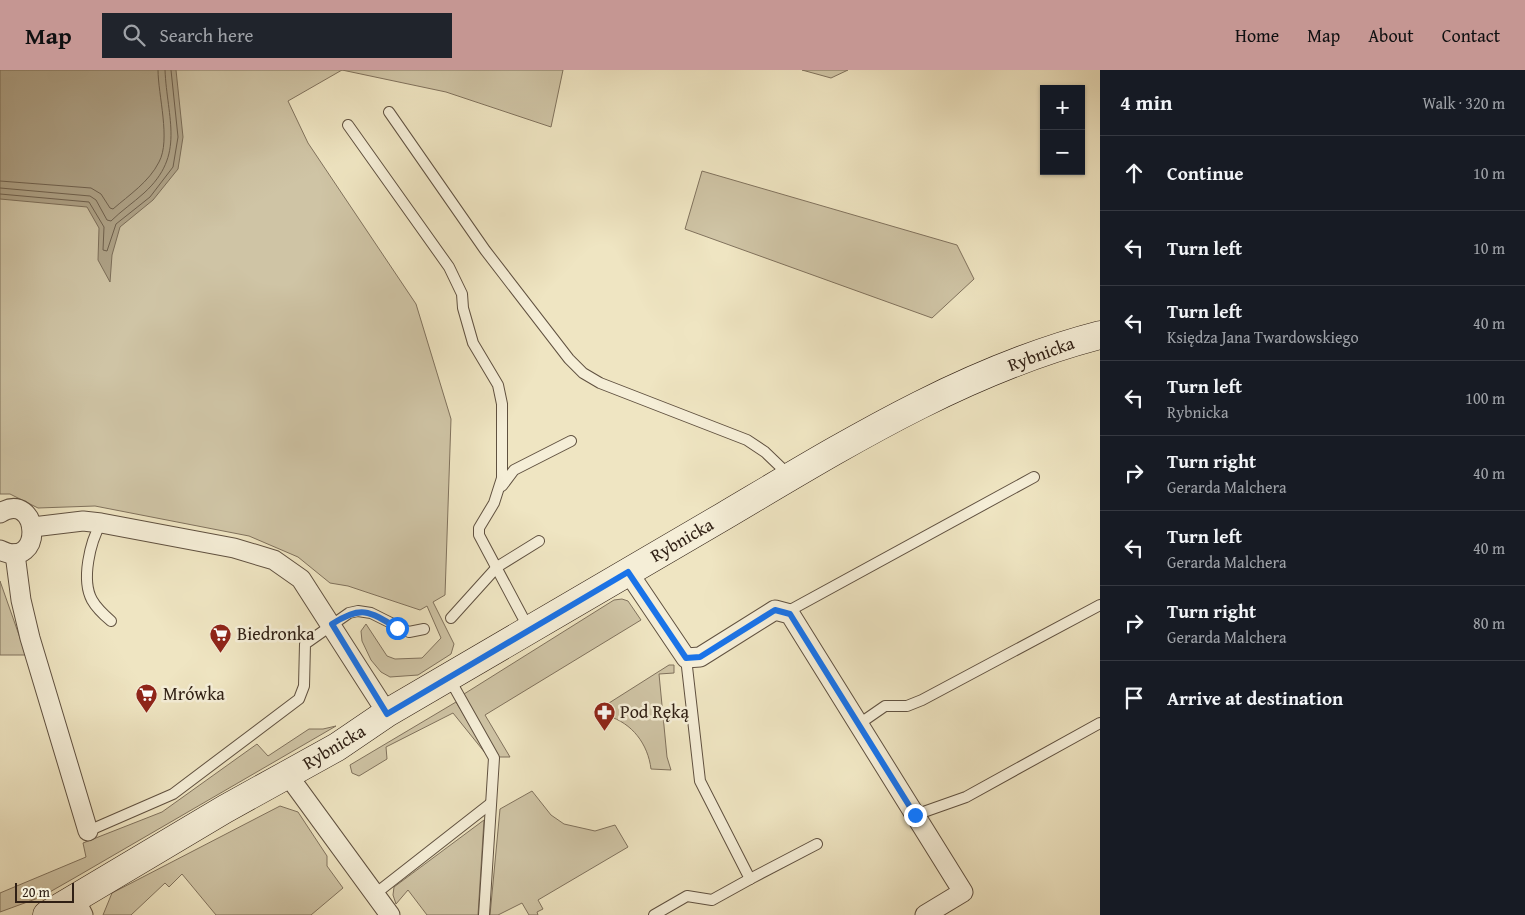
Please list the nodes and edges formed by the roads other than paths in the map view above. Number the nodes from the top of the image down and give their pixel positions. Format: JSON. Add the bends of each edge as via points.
{"nodes":[{"id":1,"x":389,"y":112,"type":"dead end"},
{"id":2,"x":348,"y":125,"type":"dead end"},
{"id":3,"x":1100,"y":335,"type":"edge"},
{"id":4,"x":571,"y":441,"type":"dead end"},
{"id":5,"x":790,"y":476,"type":"junction"},
{"id":6,"x":1034,"y":477,"type":"dead end"},
{"id":7,"x":500,"y":488,"type":"junction"},
{"id":8,"x":0,"y":513,"type":"edge"},
{"id":9,"x":101,"y":523,"type":"junction"},
{"id":10,"x":33,"y":527,"type":"junction"},
{"id":11,"x":539,"y":540,"type":"dead end"},
{"id":12,"x":8,"y":552,"type":"edge"},
{"id":13,"x":496,"y":568,"type":"junction"},
{"id":14,"x":628,"y":572,"type":"junction"},
{"id":15,"x":1100,"y":605,"type":"edge"},
{"id":16,"x":785,"y":613,"type":"junction"},
{"id":17,"x":451,"y":618,"type":"dead end"},
{"id":18,"x":112,"y":621,"type":"dead end"},
{"id":19,"x":332,"y":624,"type":"junction"},
{"id":20,"x":424,"y":629,"type":"dead end"},
{"id":21,"x":530,"y":629,"type":"junction"},
{"id":22,"x":686,"y":658,"type":"junction"},
{"id":23,"x":448,"y":677,"type":"junction"},
{"id":24,"x":387,"y":714,"type":"junction"},
{"id":25,"x":1100,"y":723,"type":"edge"},
{"id":26,"x":859,"y":724,"type":"junction"},
{"id":27,"x":287,"y":774,"type":"junction"},
{"id":28,"x":490,"y":804,"type":"junction"},
{"id":29,"x":915,"y":815,"type":"junction"},
{"id":30,"x":88,"y":831,"type":"joint"},
{"id":31,"x":818,"y":844,"type":"dead end"},
{"id":32,"x":750,"y":879,"type":"junction"},
{"id":33,"x":375,"y":894,"type":"junction"},
{"id":34,"x":79,"y":907,"type":"edge"},
{"id":35,"x":47,"y":915,"type":"edge"},
{"id":36,"x":390,"y":915,"type":"edge"},
{"id":37,"x":484,"y":915,"type":"edge"},
{"id":38,"x":654,"y":915,"type":"edge"},
{"id":39,"x":925,"y":915,"type":"edge"}],
"edges":[{"from":1,"to":5,"type":"lane","via":[[485,250],[583,373],[600,383],[747,440]]},
{"from":2,"to":7,"type":"lane","via":[[458,283],[473,343],[498,386],[502,404]]},
{"from":3,"to":5,"type":"street","name":"Rybnicka","via":[[1034,354],[925,401]]},
{"from":4,"to":7,"type":"lane","via":[[514,470]]},
{"from":5,"to":14,"type":"street","name":"Rybnicka"},
{"from":6,"to":16,"type":"lane"},
{"from":7,"to":13,"type":"lane","via":[[479,528],[479,535]]},
{"from":8,"to":10,"type":"street","via":[[18,511],[30,520]]},
{"from":9,"to":10,"type":"street","via":[[84,521]]},
{"from":9,"to":18,"type":"lane","via":[[90,551],[89,593],[96,606]]},
{"from":9,"to":19,"type":"street","via":[[234,548],[274,560],[301,579]]},
{"from":10,"to":12,"type":"street","via":[[32,541],[22,551]]},
{"from":11,"to":13,"type":"lane"},
{"from":12,"to":30,"type":"street"},
{"from":13,"to":17,"type":"lane"},
{"from":13,"to":21,"type":"lane"},
{"from":14,"to":21,"type":"street","name":"Rybnicka"},
{"from":14,"to":22,"type":"street"},
{"from":15,"to":26,"type":"lane","via":[[922,700],[907,706],[885,706]]},
{"from":16,"to":22,"type":"street","via":[[775,610],[700,657]]},
{"from":16,"to":26,"type":"street","via":[[790,614]]},
{"from":19,"to":20,"type":"lane","via":[[358,611],[371,613],[409,632]]},
{"from":19,"to":24,"type":"street"},
{"from":19,"to":30,"type":"lane","via":[[305,644],[304,686],[299,699],[173,794]]},
{"from":21,"to":23,"type":"street","name":"Rybnicka"},
{"from":22,"to":32,"type":"lane","via":[[700,781]]},
{"from":23,"to":24,"type":"street","name":"Rybnicka"},
{"from":23,"to":28,"type":"lane","via":[[494,758]]},
{"from":24,"to":27,"type":"street","name":"Rybnicka","via":[[337,747]]},
{"from":25,"to":29,"type":"lane","via":[[966,797]]},
{"from":26,"to":29,"type":"street"},
{"from":27,"to":33,"type":"street"},
{"from":27,"to":34,"type":"street","name":"Rybnicka"},
{"from":28,"to":33,"type":"lane"},
{"from":28,"to":37,"type":"lane"},
{"from":29,"to":39,"type":"street","via":[[963,892]]},
{"from":31,"to":32,"type":"lane"},
{"from":32,"to":38,"type":"lane","via":[[712,900],[687,896]]},
{"from":33,"to":36,"type":"street"},
{"from":34,"to":35,"type":"street","name":"Rybnicka"}]}
